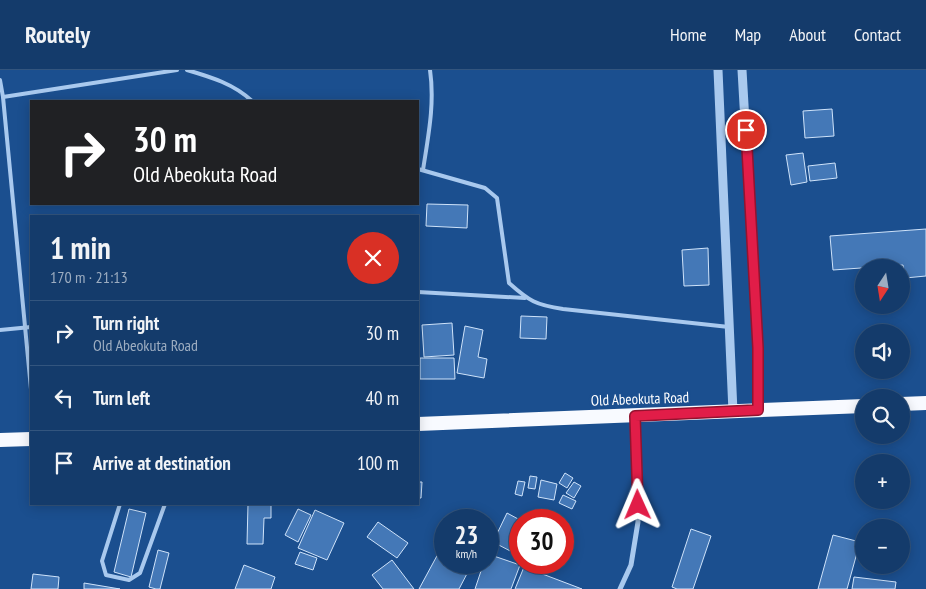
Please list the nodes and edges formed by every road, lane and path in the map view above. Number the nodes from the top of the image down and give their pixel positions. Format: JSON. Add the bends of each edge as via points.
{"nodes":[{"id":1,"x":177,"y":70,"type":"edge"},
{"id":2,"x":187,"y":70,"type":"edge"},
{"id":3,"x":430,"y":70,"type":"edge"},
{"id":4,"x":718,"y":70,"type":"edge"},
{"id":5,"x":742,"y":70,"type":"edge"},
{"id":6,"x":0,"y":80,"type":"edge"},
{"id":7,"x":3,"y":97,"type":"junction"},
{"id":8,"x":251,"y":100,"type":"edge"},
{"id":9,"x":419,"y":169,"type":"edge"},
{"id":10,"x":423,"y":170,"type":"junction"},
{"id":11,"x":419,"y":292,"type":"edge"},
{"id":12,"x":525,"y":298,"type":"junction"},
{"id":13,"x":30,"y":327,"type":"edge"},
{"id":14,"x":729,"y":327,"type":"junction"},
{"id":15,"x":26,"y":328,"type":"junction"},
{"id":16,"x":0,"y":330,"type":"edge"},
{"id":17,"x":30,"y":377,"type":"edge"},
{"id":18,"x":926,"y":403,"type":"edge"},
{"id":19,"x":910,"y":404,"type":"edge"},
{"id":20,"x":855,"y":406,"type":"edge"},
{"id":21,"x":758,"y":410,"type":"junction"},
{"id":22,"x":733,"y":412,"type":"junction"},
{"id":23,"x":635,"y":416,"type":"junction"},
{"id":24,"x":419,"y":424,"type":"edge"},
{"id":25,"x":30,"y":439,"type":"edge"},
{"id":26,"x":0,"y":440,"type":"edge"},
{"id":27,"x":120,"y":505,"type":"edge"},
{"id":28,"x":165,"y":505,"type":"edge"},
{"id":29,"x":620,"y":589,"type":"edge"}],
"edges":[{"from":1,"to":7,"type":"lane"},
{"from":2,"to":8,"type":"lane","via":[[214,78]]},
{"from":3,"to":10,"type":"lane","via":[[431,113]]},
{"from":4,"to":14,"type":"street"},
{"from":5,"to":21,"type":"street","via":[[758,348]]},
{"from":6,"to":7,"type":"lane"},
{"from":7,"to":15,"type":"lane"},
{"from":9,"to":10,"type":"lane"},
{"from":10,"to":12,"type":"lane","via":[[486,188],[497,198],[509,283]]},
{"from":11,"to":12,"type":"lane"},
{"from":12,"to":14,"type":"lane","via":[[541,306]]},
{"from":13,"to":15,"type":"lane"},
{"from":14,"to":22,"type":"street"},
{"from":15,"to":16,"type":"lane"},
{"from":15,"to":17,"type":"lane"},
{"from":18,"to":19,"type":"highway"},
{"from":20,"to":21,"type":"highway","name":"Old Abeokuta Road"},
{"from":21,"to":22,"type":"highway","name":"Old Abeokuta Road"},
{"from":22,"to":23,"type":"highway","name":"Old Abeokuta Road"},
{"from":23,"to":24,"type":"highway","name":"Old Abeokuta Road"},
{"from":23,"to":29,"type":"street","via":[[638,522],[631,565]]},
{"from":25,"to":26,"type":"highway"},
{"from":27,"to":28,"type":"lane","via":[[102,561],[106,575],[129,580],[140,573]]}]}
